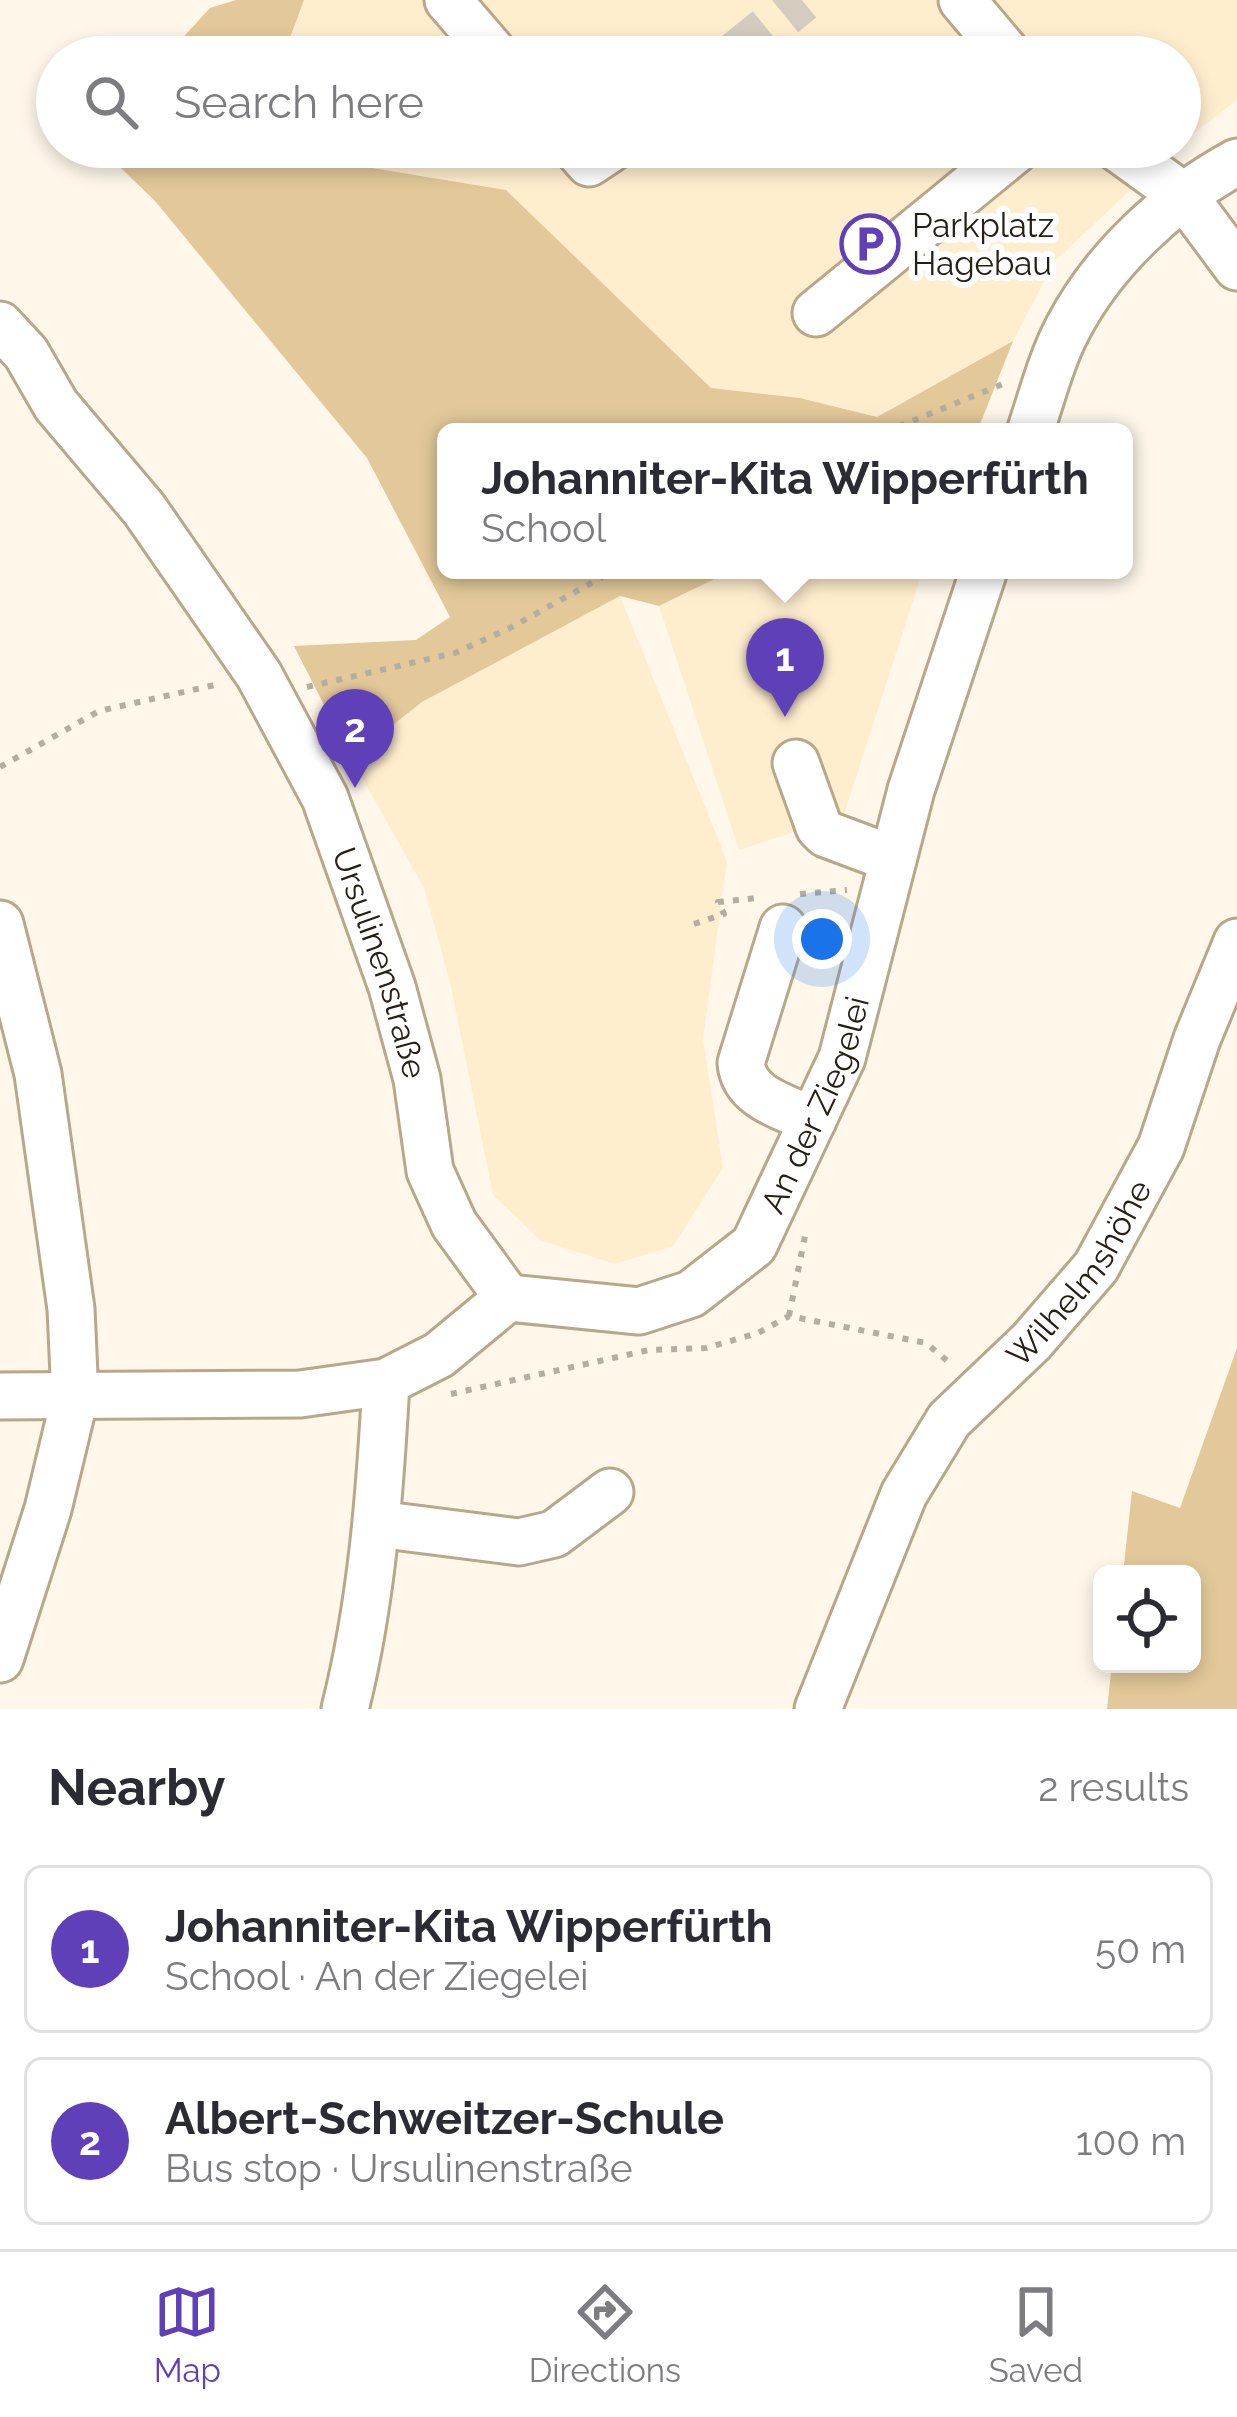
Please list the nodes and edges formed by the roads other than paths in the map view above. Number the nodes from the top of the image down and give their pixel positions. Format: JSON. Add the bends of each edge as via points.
{"nodes":[{"id":1,"x":448,"y":0,"type":"edge"},
{"id":2,"x":962,"y":0,"type":"edge"},
{"id":3,"x":479,"y":36,"type":"edge"},
{"id":4,"x":992,"y":36,"type":"edge"},
{"id":5,"x":1237,"y":162,"type":"edge"},
{"id":6,"x":993,"y":168,"type":"edge"},
{"id":7,"x":1145,"y":168,"type":"edge"},
{"id":8,"x":1184,"y":197,"type":"junction"},
{"id":9,"x":1237,"y":267,"type":"edge"},
{"id":10,"x":816,"y":313,"type":"dead end"},
{"id":11,"x":0,"y":325,"type":"edge"},
{"id":12,"x":0,"y":384,"type":"edge"},
{"id":13,"x":56,"y":405,"type":"junction"},
{"id":14,"x":1033,"y":423,"type":"edge"},
{"id":15,"x":981,"y":579,"type":"edge"},
{"id":16,"x":796,"y":763,"type":"dead end"},
{"id":17,"x":893,"y":859,"type":"junction"},
{"id":18,"x":0,"y":924,"type":"edge"},
{"id":19,"x":783,"y":928,"type":"dead end"},
{"id":20,"x":1237,"y":942,"type":"edge"},
{"id":21,"x":813,"y":1120,"type":"junction"},
{"id":22,"x":508,"y":1298,"type":"junction"},
{"id":23,"x":385,"y":1394,"type":"junction"},
{"id":24,"x":0,"y":1396,"type":"edge"},
{"id":25,"x":75,"y":1397,"type":"junction"},
{"id":26,"x":610,"y":1492,"type":"dead end"},
{"id":27,"x":377,"y":1523,"type":"junction"},
{"id":28,"x":0,"y":1659,"type":"edge"},
{"id":29,"x":345,"y":1709,"type":"edge"},
{"id":30,"x":818,"y":1709,"type":"edge"}],
"edges":[{"from":1,"to":3,"type":"street"},
{"from":2,"to":4,"type":"street"},
{"from":5,"to":8,"type":"street"},
{"from":6,"to":10,"type":"street"},
{"from":7,"to":8,"type":"street"},
{"from":8,"to":9,"type":"street"},
{"from":8,"to":14,"type":"street","via":[[1109,266],[1067,328]]},
{"from":11,"to":13,"type":"street","name":"Ursulinenstraße"},
{"from":12,"to":13,"type":"street","name":"Ursulinenstraße"},
{"from":13,"to":22,"type":"street","name":"Ursulinenstraße","via":[[144,509],[259,675],[325,798],[392,987],[430,1171],[454,1224]]},
{"from":15,"to":17,"type":"street","name":"An der Ziegelei"},
{"from":16,"to":17,"type":"street","via":[[826,834]]},
{"from":17,"to":21,"type":"street","name":"An der Ziegelei","via":[[842,1058]]},
{"from":18,"to":25,"type":"street","via":[[38,1074],[71,1309]]},
{"from":19,"to":21,"type":"street","via":[[742,1073],[757,1094]]},
{"from":20,"to":30,"type":"street","name":"Wilhelmshöhe","via":[[1161,1147],[1096,1267],[949,1420],[904,1494]]},
{"from":21,"to":22,"type":"street","name":"An der Ziegelei","via":[[754,1245],[691,1294],[639,1311]]},
{"from":22,"to":23,"type":"street"},
{"from":23,"to":25,"type":"street"},
{"from":23,"to":27,"type":"street"},
{"from":24,"to":25,"type":"street"},
{"from":25,"to":28,"type":"street"},
{"from":26,"to":27,"type":"street","via":[[554,1534],[519,1542]]},
{"from":27,"to":29,"type":"street"}]}
